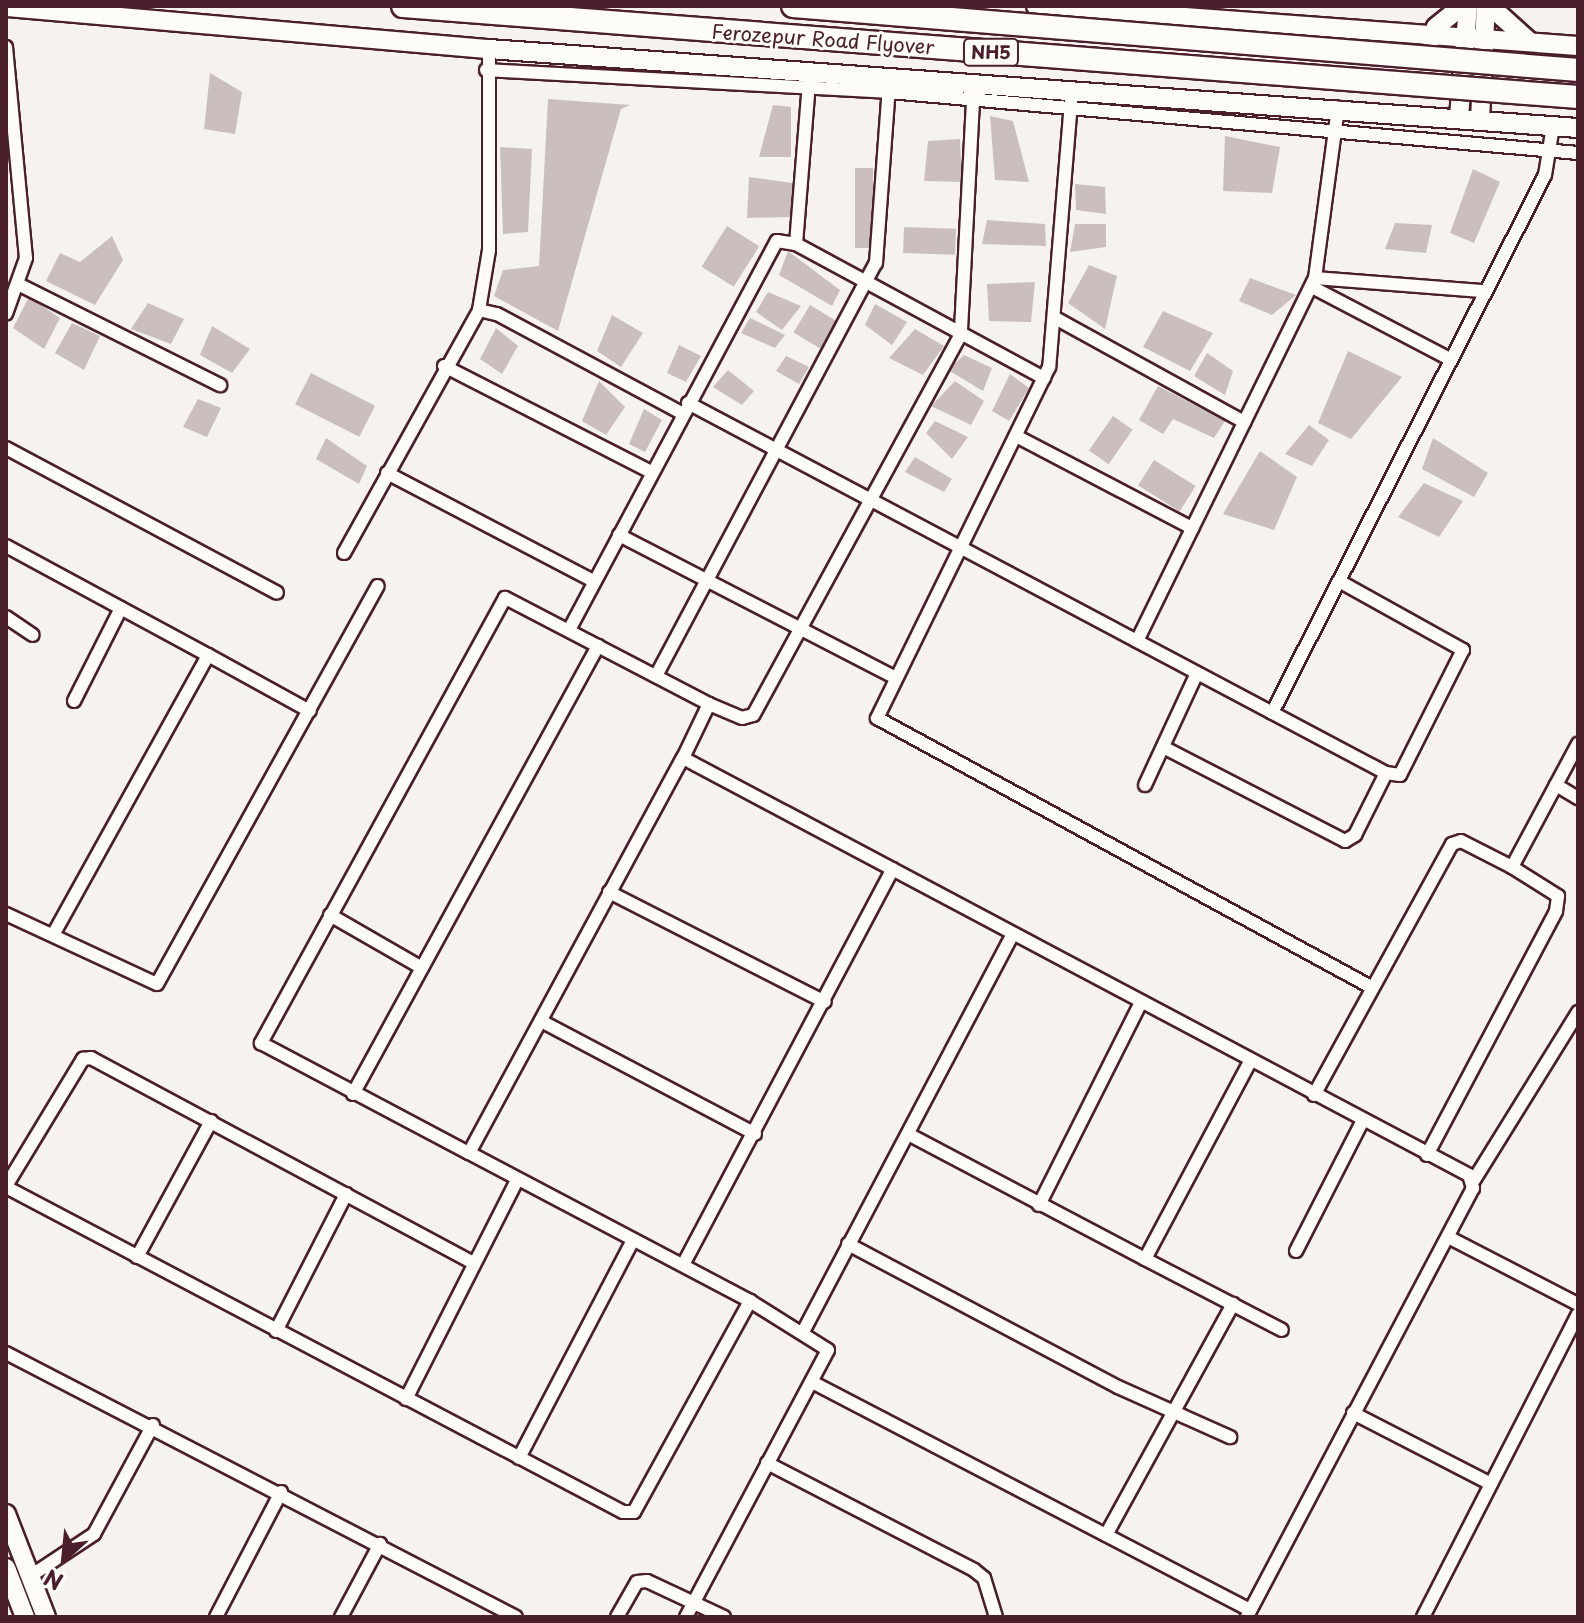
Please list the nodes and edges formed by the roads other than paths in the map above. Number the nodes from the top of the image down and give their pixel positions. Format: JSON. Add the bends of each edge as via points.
{"nodes":[{"id":1,"x":403,"y":6,"type":"edge"},
{"id":2,"x":793,"y":6,"type":"edge"},
{"id":3,"x":1036,"y":6,"type":"edge"},
{"id":4,"x":1465,"y":6,"type":"edge"},
{"id":5,"x":1488,"y":6,"type":"edge"},
{"id":6,"x":6,"y":7,"type":"edge"},
{"id":7,"x":1431,"y":39,"type":"junction"},
{"id":8,"x":1465,"y":41,"type":"junction"},
{"id":9,"x":1486,"y":42,"type":"junction"},
{"id":10,"x":1530,"y":42,"type":"junction"},
{"id":11,"x":1578,"y":46,"type":"edge"},
{"id":12,"x":6,"y":47,"type":"edge"},
{"id":13,"x":489,"y":49,"type":"junction"},
{"id":14,"x":486,"y":70,"type":"junction"},
{"id":15,"x":1578,"y":70,"type":"edge"},
{"id":16,"x":809,"y":79,"type":"junction"},
{"id":17,"x":974,"y":82,"type":"junction"},
{"id":18,"x":889,"y":83,"type":"junction"},
{"id":19,"x":1072,"y":90,"type":"junction"},
{"id":20,"x":1578,"y":97,"type":"edge"},
{"id":21,"x":974,"y":104,"type":"junction"},
{"id":22,"x":1338,"y":108,"type":"junction"},
{"id":23,"x":1070,"y":112,"type":"junction"},
{"id":24,"x":1459,"y":117,"type":"junction"},
{"id":25,"x":1480,"y":119,"type":"junction"},
{"id":26,"x":1553,"y":126,"type":"junction"},
{"id":27,"x":1578,"y":128,"type":"edge"},
{"id":28,"x":1338,"y":131,"type":"junction"},
{"id":29,"x":1552,"y":152,"type":"junction"},
{"id":30,"x":1578,"y":153,"type":"edge"},
{"id":31,"x":12,"y":176,"type":"edge"},
{"id":32,"x":796,"y":244,"type":"junction"},
{"id":33,"x":868,"y":283,"type":"junction"},
{"id":34,"x":1314,"y":283,"type":"junction"},
{"id":35,"x":20,"y":285,"type":"junction"},
{"id":36,"x":1481,"y":291,"type":"junction"},
{"id":37,"x":479,"y":310,"type":"junction"},
{"id":38,"x":6,"y":314,"type":"edge"},
{"id":39,"x":1055,"y":318,"type":"junction"},
{"id":40,"x":961,"y":334,"type":"junction"},
{"id":41,"x":1448,"y":358,"type":"junction"},
{"id":42,"x":444,"y":366,"type":"junction"},
{"id":43,"x":1044,"y":378,"type":"junction"},
{"id":44,"x":220,"y":385,"type":"dead end"},
{"id":45,"x":685,"y":408,"type":"junction"},
{"id":46,"x":1244,"y":422,"type":"junction"},
{"id":47,"x":1016,"y":436,"type":"junction"},
{"id":48,"x":6,"y":448,"type":"edge"},
{"id":49,"x":775,"y":450,"type":"junction"},
{"id":50,"x":651,"y":472,"type":"junction"},
{"id":51,"x":387,"y":473,"type":"junction"},
{"id":52,"x":867,"y":498,"type":"junction"},
{"id":53,"x":1192,"y":528,"type":"junction"},
{"id":54,"x":619,"y":535,"type":"junction"},
{"id":55,"x":6,"y":546,"type":"edge"},
{"id":56,"x":959,"y":546,"type":"junction"},
{"id":57,"x":344,"y":553,"type":"dead end"},
{"id":58,"x":707,"y":580,"type":"junction"},
{"id":59,"x":594,"y":581,"type":"junction"},
{"id":60,"x":1339,"y":581,"type":"junction"},
{"id":61,"x":378,"y":586,"type":"dead end"},
{"id":62,"x":277,"y":593,"type":"dead end"},
{"id":63,"x":121,"y":608,"type":"junction"},
{"id":64,"x":6,"y":617,"type":"edge"},
{"id":65,"x":569,"y":630,"type":"junction"},
{"id":66,"x":798,"y":630,"type":"junction"},
{"id":67,"x":33,"y":635,"type":"dead end"},
{"id":68,"x":1137,"y":641,"type":"junction"},
{"id":69,"x":598,"y":646,"type":"junction"},
{"id":70,"x":208,"y":655,"type":"junction"},
{"id":71,"x":1197,"y":673,"type":"junction"},
{"id":72,"x":656,"y":676,"type":"junction"},
{"id":73,"x":894,"y":677,"type":"junction"},
{"id":74,"x":74,"y":701,"type":"dead end"},
{"id":75,"x":709,"y":704,"type":"junction"},
{"id":76,"x":310,"y":711,"type":"junction"},
{"id":77,"x":1272,"y":713,"type":"junction"},
{"id":78,"x":1578,"y":744,"type":"edge"},
{"id":79,"x":1163,"y":747,"type":"junction"},
{"id":80,"x":683,"y":758,"type":"junction"},
{"id":81,"x":1386,"y":773,"type":"junction"},
{"id":82,"x":1145,"y":785,"type":"dead end"},
{"id":83,"x":1556,"y":785,"type":"junction"},
{"id":84,"x":1578,"y":798,"type":"edge"},
{"id":85,"x":1512,"y":867,"type":"junction"},
{"id":86,"x":893,"y":869,"type":"junction"},
{"id":87,"x":609,"y":892,"type":"junction"},
{"id":88,"x":6,"y":914,"type":"edge"},
{"id":89,"x":330,"y":915,"type":"junction"},
{"id":90,"x":1013,"y":934,"type":"junction"},
{"id":91,"x":53,"y":935,"type":"junction"},
{"id":92,"x":422,"y":968,"type":"junction"},
{"id":93,"x":1371,"y":987,"type":"junction"},
{"id":94,"x":825,"y":1002,"type":"junction"},
{"id":95,"x":1141,"y":1002,"type":"junction"},
{"id":96,"x":1578,"y":1012,"type":"edge"},
{"id":97,"x":541,"y":1021,"type":"junction"},
{"id":98,"x":1251,"y":1060,"type":"junction"},
{"id":99,"x":353,"y":1094,"type":"junction"},
{"id":100,"x":1314,"y":1095,"type":"junction"},
{"id":101,"x":1363,"y":1120,"type":"junction"},
{"id":102,"x":211,"y":1121,"type":"junction"},
{"id":103,"x":755,"y":1134,"type":"junction"},
{"id":104,"x":908,"y":1134,"type":"junction"},
{"id":105,"x":469,"y":1153,"type":"junction"},
{"id":106,"x":1427,"y":1155,"type":"junction"},
{"id":107,"x":517,"y":1180,"type":"junction"},
{"id":108,"x":1474,"y":1180,"type":"junction"},
{"id":109,"x":6,"y":1186,"type":"edge"},
{"id":110,"x":346,"y":1194,"type":"junction"},
{"id":111,"x":1039,"y":1205,"type":"junction"},
{"id":112,"x":1448,"y":1237,"type":"junction"},
{"id":113,"x":632,"y":1242,"type":"junction"},
{"id":114,"x":848,"y":1244,"type":"junction"},
{"id":115,"x":1296,"y":1251,"type":"dead end"},
{"id":116,"x":137,"y":1257,"type":"junction"},
{"id":117,"x":1145,"y":1259,"type":"junction"},
{"id":118,"x":473,"y":1263,"type":"junction"},
{"id":119,"x":683,"y":1265,"type":"junction"},
{"id":120,"x":750,"y":1301,"type":"junction"},
{"id":121,"x":1233,"y":1304,"type":"junction"},
{"id":122,"x":1578,"y":1304,"type":"edge"},
{"id":123,"x":1578,"y":1314,"type":"edge"},
{"id":124,"x":804,"y":1330,"type":"junction"},
{"id":125,"x":1282,"y":1330,"type":"dead end"},
{"id":126,"x":276,"y":1331,"type":"junction"},
{"id":127,"x":6,"y":1353,"type":"edge"},
{"id":128,"x":812,"y":1382,"type":"junction"},
{"id":129,"x":406,"y":1399,"type":"junction"},
{"id":130,"x":1175,"y":1412,"type":"junction"},
{"id":131,"x":1353,"y":1413,"type":"junction"},
{"id":132,"x":153,"y":1425,"type":"junction"},
{"id":133,"x":1230,"y":1437,"type":"dead end"},
{"id":134,"x":519,"y":1458,"type":"junction"},
{"id":135,"x":767,"y":1463,"type":"junction"},
{"id":136,"x":1491,"y":1484,"type":"junction"},
{"id":137,"x":281,"y":1492,"type":"junction"},
{"id":138,"x":6,"y":1514,"type":"edge"},
{"id":139,"x":1106,"y":1535,"type":"junction"},
{"id":140,"x":380,"y":1544,"type":"junction"},
{"id":141,"x":6,"y":1568,"type":"edge"},
{"id":142,"x":29,"y":1577,"type":"junction"},
{"id":143,"x":694,"y":1602,"type":"junction"},
{"id":144,"x":490,"y":1611,"type":"edge"},
{"id":145,"x":1248,"y":1613,"type":"edge"},
{"id":146,"x":25,"y":1617,"type":"edge"},
{"id":147,"x":46,"y":1617,"type":"edge"},
{"id":148,"x":216,"y":1617,"type":"edge"},
{"id":149,"x":341,"y":1617,"type":"edge"},
{"id":150,"x":516,"y":1617,"type":"edge"},
{"id":151,"x":617,"y":1617,"type":"edge"},
{"id":152,"x":686,"y":1617,"type":"edge"},
{"id":153,"x":724,"y":1617,"type":"edge"},
{"id":154,"x":996,"y":1617,"type":"edge"},
{"id":155,"x":1423,"y":1617,"type":"edge"}],
"edges":[{"from":1,"to":20,"type":"highway","name":"Ferozepur Road Flyover","number":"NH5","bridge":true},
{"from":2,"to":15,"type":"highway","name":"Ferozepur Road Flyover","number":"NH5","bridge":true},
{"from":3,"to":7,"type":"main road"},
{"from":4,"to":7,"type":"main road","via":[[1436,27]]},
{"from":4,"to":8,"type":"main road"},
{"from":5,"to":9,"type":"main road"},
{"from":5,"to":10,"type":"main road"},
{"from":6,"to":13,"type":"main road"},
{"from":7,"to":8,"type":"main road"},
{"from":8,"to":9,"type":"main road"},
{"from":8,"to":24,"type":"main road"},
{"from":9,"to":10,"type":"main road"},
{"from":9,"to":25,"type":"main road"},
{"from":10,"to":11,"type":"main road"},
{"from":12,"to":31,"type":"street"},
{"from":13,"to":14,"type":"street"},
{"from":13,"to":16,"type":"main road"},
{"from":14,"to":16,"type":"street"},
{"from":14,"to":37,"type":"street","via":[[489,250]]},
{"from":16,"to":18,"type":"main road"},
{"from":16,"to":32,"type":"street"},
{"from":17,"to":18,"type":"main road"},
{"from":17,"to":19,"type":"main road"},
{"from":17,"to":21,"type":"street"},
{"from":18,"to":21,"type":"street"},
{"from":18,"to":33,"type":"street","via":[[885,196]]},
{"from":19,"to":22,"type":"main road"},
{"from":19,"to":23,"type":"street"},
{"from":21,"to":23,"type":"street"},
{"from":21,"to":40,"type":"street"},
{"from":22,"to":24,"type":"main road"},
{"from":22,"to":28,"type":"street"},
{"from":23,"to":28,"type":"street"},
{"from":23,"to":39,"type":"street"},
{"from":24,"to":25,"type":"main road"},
{"from":25,"to":26,"type":"main road"},
{"from":26,"to":27,"type":"main road"},
{"from":26,"to":29,"type":"street"},
{"from":28,"to":29,"type":"street"},
{"from":28,"to":34,"type":"street"},
{"from":29,"to":30,"type":"street"},
{"from":29,"to":36,"type":"street"},
{"from":31,"to":35,"type":"street","via":[[26,258]]},
{"from":32,"to":33,"type":"street"},
{"from":32,"to":45,"type":"street","via":[[773,245]]},
{"from":33,"to":40,"type":"street"},
{"from":33,"to":49,"type":"street"},
{"from":34,"to":36,"type":"street"},
{"from":34,"to":41,"type":"street"},
{"from":34,"to":46,"type":"street"},
{"from":35,"to":38,"type":"street"},
{"from":35,"to":44,"type":"street"},
{"from":36,"to":41,"type":"street"},
{"from":37,"to":42,"type":"street"},
{"from":37,"to":45,"type":"street","via":[[497,314]]},
{"from":39,"to":43,"type":"street"},
{"from":39,"to":46,"type":"street"},
{"from":40,"to":43,"type":"street"},
{"from":40,"to":52,"type":"street"},
{"from":41,"to":60,"type":"street"},
{"from":42,"to":50,"type":"street"},
{"from":42,"to":51,"type":"street"},
{"from":43,"to":47,"type":"street"},
{"from":45,"to":49,"type":"street"},
{"from":45,"to":50,"type":"street"},
{"from":46,"to":53,"type":"street"},
{"from":47,"to":53,"type":"street"},
{"from":47,"to":56,"type":"street"},
{"from":48,"to":62,"type":"street"},
{"from":49,"to":52,"type":"street"},
{"from":49,"to":58,"type":"street"},
{"from":50,"to":54,"type":"street"},
{"from":51,"to":57,"type":"street"},
{"from":51,"to":59,"type":"street"},
{"from":52,"to":56,"type":"street"},
{"from":52,"to":66,"type":"street"},
{"from":53,"to":68,"type":"street"},
{"from":54,"to":58,"type":"street"},
{"from":54,"to":59,"type":"street"},
{"from":55,"to":63,"type":"street"},
{"from":56,"to":68,"type":"street"},
{"from":56,"to":73,"type":"street"},
{"from":58,"to":66,"type":"street"},
{"from":58,"to":72,"type":"street"},
{"from":59,"to":65,"type":"street"},
{"from":60,"to":77,"type":"street"},
{"from":60,"to":81,"type":"street","via":[[1463,650],[1401,773]]},
{"from":61,"to":76,"type":"street"},
{"from":63,"to":70,"type":"street"},
{"from":63,"to":74,"type":"street"},
{"from":64,"to":67,"type":"street"},
{"from":65,"to":69,"type":"street"},
{"from":65,"to":89,"type":"street","via":[[510,597],[502,601]]},
{"from":66,"to":73,"type":"street"},
{"from":66,"to":75,"type":"street","via":[[753,715],[742,718]]},
{"from":68,"to":71,"type":"street"},
{"from":69,"to":72,"type":"street"},
{"from":69,"to":92,"type":"street"},
{"from":70,"to":76,"type":"street"},
{"from":70,"to":91,"type":"street"},
{"from":71,"to":77,"type":"street"},
{"from":71,"to":79,"type":"street"},
{"from":72,"to":75,"type":"street"},
{"from":73,"to":93,"type":"street","via":[[877,711],[881,723]]},
{"from":75,"to":80,"type":"street"},
{"from":76,"to":91,"type":"street","via":[[157,984]]},
{"from":77,"to":81,"type":"street"},
{"from":78,"to":83,"type":"street"},
{"from":79,"to":81,"type":"street","via":[[1345,841],[1355,835]]},
{"from":79,"to":82,"type":"street"},
{"from":80,"to":86,"type":"street"},
{"from":80,"to":87,"type":"street"},
{"from":83,"to":84,"type":"street"},
{"from":83,"to":85,"type":"street"},
{"from":85,"to":93,"type":"street","via":[[1461,841],[1452,844]]},
{"from":85,"to":106,"type":"street","via":[[1558,896],[1556,911]]},
{"from":86,"to":90,"type":"street"},
{"from":86,"to":94,"type":"street"},
{"from":87,"to":94,"type":"street"},
{"from":87,"to":97,"type":"street"},
{"from":88,"to":91,"type":"street"},
{"from":89,"to":92,"type":"street"},
{"from":89,"to":99,"type":"street","via":[[261,1043]]},
{"from":90,"to":95,"type":"street"},
{"from":90,"to":104,"type":"street"},
{"from":92,"to":99,"type":"street"},
{"from":93,"to":100,"type":"street"},
{"from":94,"to":103,"type":"street"},
{"from":95,"to":98,"type":"street"},
{"from":95,"to":111,"type":"street"},
{"from":96,"to":108,"type":"street"},
{"from":97,"to":103,"type":"street"},
{"from":97,"to":105,"type":"street"},
{"from":98,"to":100,"type":"street"},
{"from":98,"to":117,"type":"street"},
{"from":99,"to":105,"type":"street"},
{"from":100,"to":101,"type":"street"},
{"from":101,"to":106,"type":"street"},
{"from":101,"to":115,"type":"street"},
{"from":102,"to":109,"type":"street","via":[[87,1058]]},
{"from":102,"to":110,"type":"street"},
{"from":102,"to":116,"type":"street"},
{"from":103,"to":119,"type":"street"},
{"from":104,"to":111,"type":"street"},
{"from":104,"to":114,"type":"street"},
{"from":105,"to":107,"type":"street"},
{"from":106,"to":108,"type":"street"},
{"from":107,"to":113,"type":"street"},
{"from":107,"to":118,"type":"street"},
{"from":108,"to":112,"type":"street"},
{"from":109,"to":116,"type":"street"},
{"from":110,"to":118,"type":"street"},
{"from":110,"to":126,"type":"street"},
{"from":111,"to":117,"type":"street"},
{"from":112,"to":122,"type":"street"},
{"from":112,"to":131,"type":"street"},
{"from":113,"to":119,"type":"street"},
{"from":113,"to":134,"type":"street"},
{"from":114,"to":124,"type":"street"},
{"from":114,"to":130,"type":"street"},
{"from":116,"to":126,"type":"street"},
{"from":117,"to":121,"type":"street"},
{"from":118,"to":129,"type":"street"},
{"from":119,"to":120,"type":"street"},
{"from":120,"to":124,"type":"street"},
{"from":120,"to":134,"type":"street","via":[[634,1512],[623,1512]]},
{"from":121,"to":125,"type":"street"},
{"from":121,"to":130,"type":"street"},
{"from":123,"to":136,"type":"street"},
{"from":124,"to":128,"type":"street","via":[[828,1345]]},
{"from":126,"to":129,"type":"street"},
{"from":127,"to":132,"type":"street"},
{"from":128,"to":135,"type":"street"},
{"from":128,"to":139,"type":"street"},
{"from":129,"to":134,"type":"street"},
{"from":130,"to":133,"type":"street"},
{"from":130,"to":139,"type":"street"},
{"from":131,"to":136,"type":"street"},
{"from":131,"to":145,"type":"street"},
{"from":132,"to":137,"type":"street"},
{"from":132,"to":142,"type":"street","via":[[94,1534]]},
{"from":135,"to":143,"type":"street"},
{"from":135,"to":154,"type":"street","via":[[974,1570],[984,1578]]},
{"from":136,"to":155,"type":"street"},
{"from":137,"to":140,"type":"street"},
{"from":137,"to":148,"type":"street"},
{"from":138,"to":142,"type":"main road"},
{"from":139,"to":145,"type":"street"},
{"from":140,"to":144,"type":"street"},
{"from":140,"to":149,"type":"street"},
{"from":141,"to":146,"type":"main road"},
{"from":142,"to":147,"type":"main road"},
{"from":143,"to":151,"type":"street","via":[[637,1582]]},
{"from":143,"to":152,"type":"street"},
{"from":143,"to":153,"type":"street"},
{"from":144,"to":150,"type":"street"}]}
